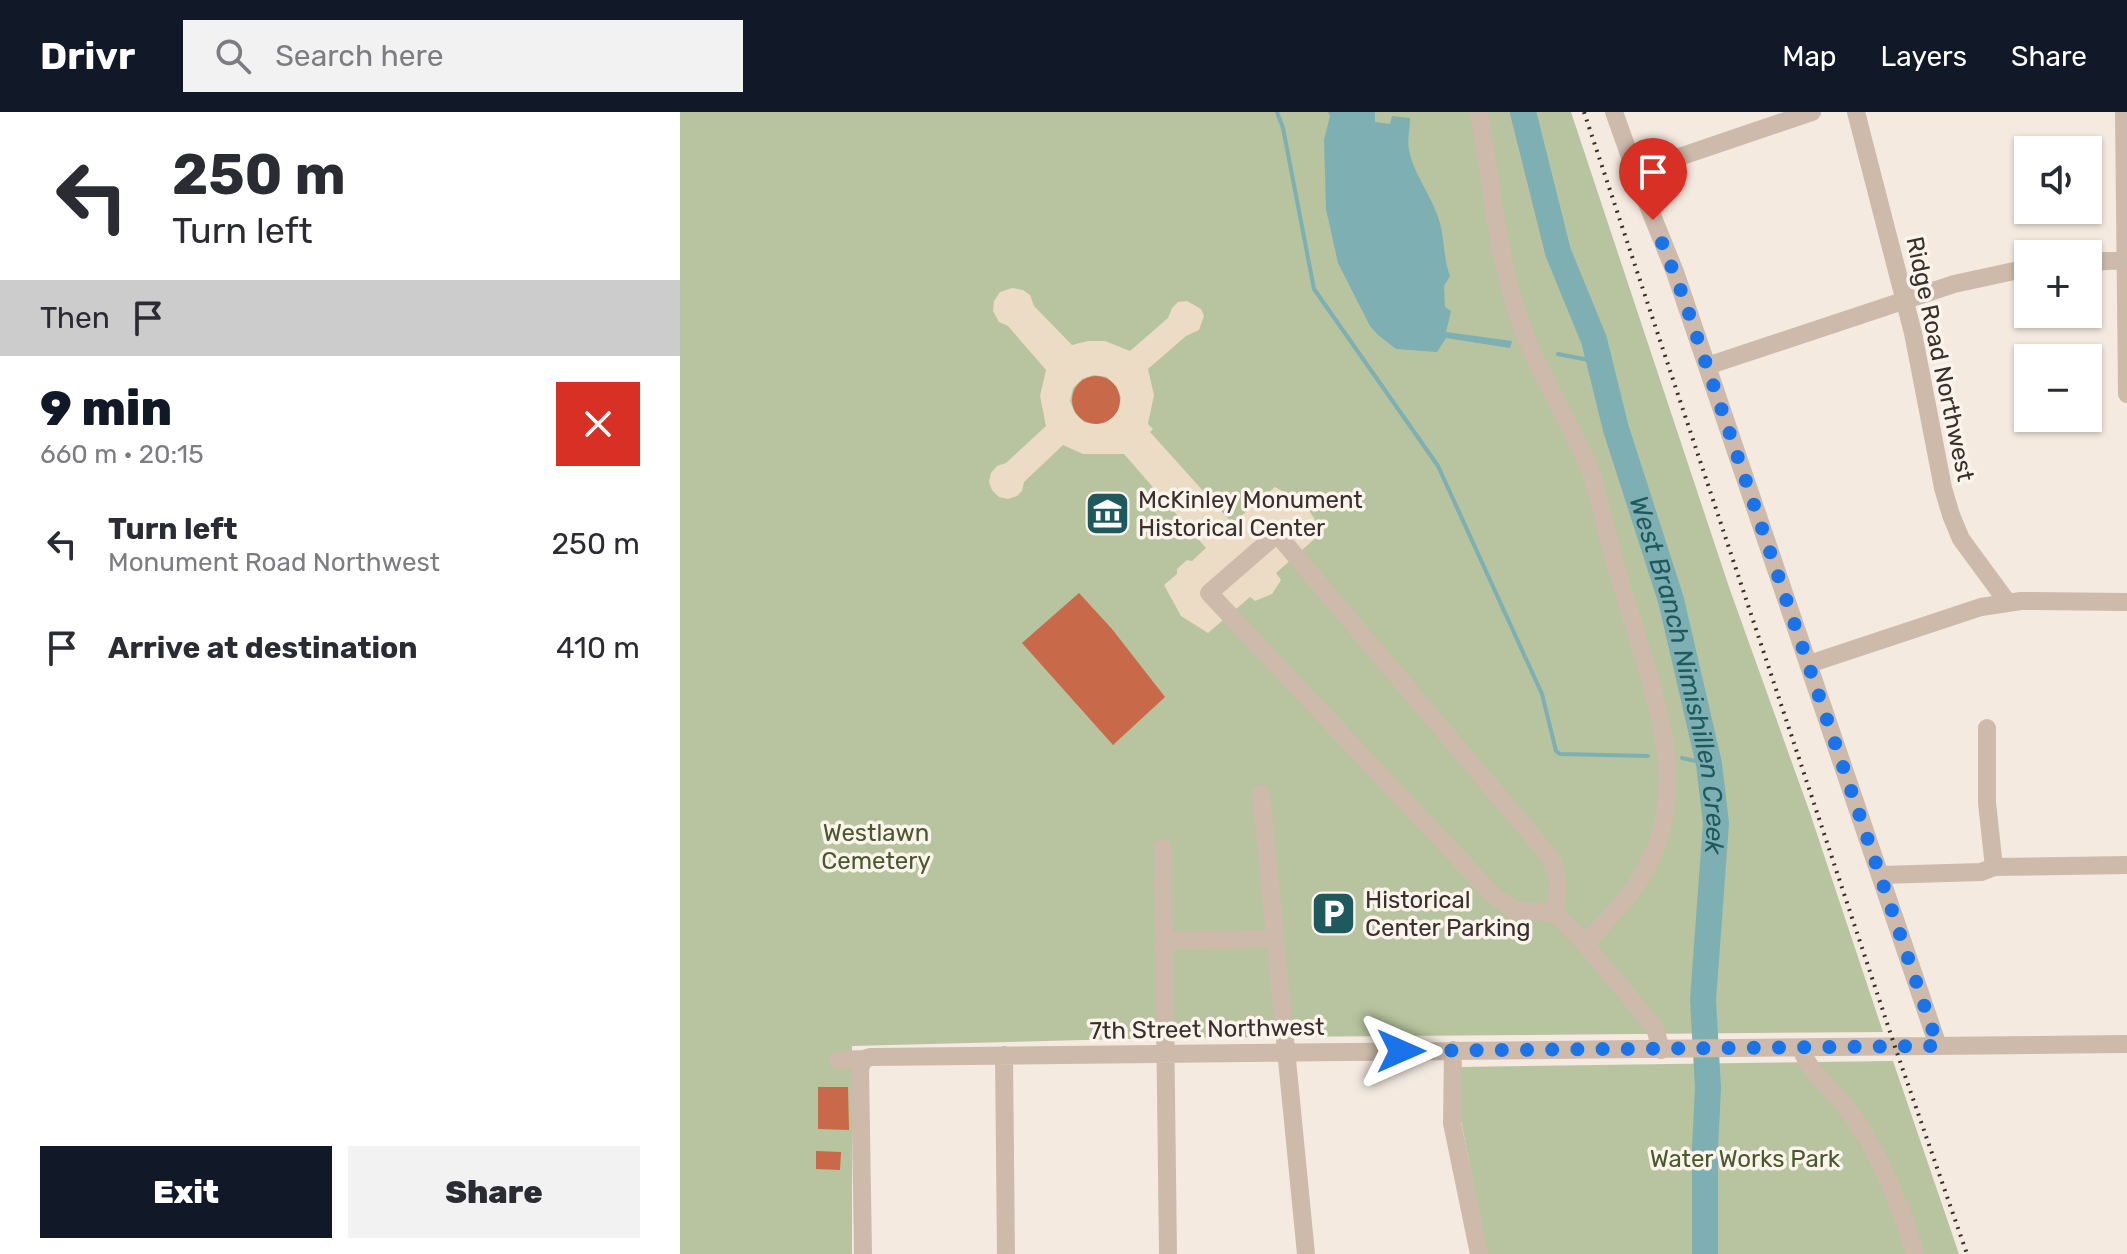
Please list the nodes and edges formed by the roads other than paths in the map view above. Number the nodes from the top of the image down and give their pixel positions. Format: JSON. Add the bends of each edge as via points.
{"nodes":[{"id":1,"x":1479,"y":112,"type":"edge"},
{"id":2,"x":1614,"y":112,"type":"edge"},
{"id":3,"x":1812,"y":112,"type":"edge"},
{"id":4,"x":1856,"y":112,"type":"edge"},
{"id":5,"x":2124,"y":112,"type":"edge"},
{"id":6,"x":1635,"y":172,"type":"junction"},
{"id":7,"x":2126,"y":260,"type":"edge"},
{"id":8,"x":2102,"y":261,"type":"edge"},
{"id":9,"x":2014,"y":271,"type":"edge"},
{"id":10,"x":1905,"y":300,"type":"junction"},
{"id":11,"x":1707,"y":366,"type":"junction"},
{"id":12,"x":2127,"y":394,"type":"edge"},
{"id":13,"x":2127,"y":602,"type":"edge"},
{"id":14,"x":2008,"y":603,"type":"junction"},
{"id":15,"x":1809,"y":664,"type":"junction"},
{"id":16,"x":1987,"y":728,"type":"dead end"},
{"id":17,"x":1261,"y":794,"type":"dead end"},
{"id":18,"x":1163,"y":848,"type":"dead end"},
{"id":19,"x":2127,"y":865,"type":"edge"},
{"id":20,"x":1994,"y":867,"type":"junction"},
{"id":21,"x":1881,"y":875,"type":"junction"},
{"id":22,"x":1555,"y":913,"type":"junction"},
{"id":23,"x":1275,"y":939,"type":"junction"},
{"id":24,"x":1585,"y":944,"type":"junction"},
{"id":25,"x":1163,"y":947,"type":"junction"},
{"id":26,"x":2127,"y":1044,"type":"edge"},
{"id":27,"x":1938,"y":1046,"type":"junction"},
{"id":28,"x":1801,"y":1048,"type":"junction"},
{"id":29,"x":1453,"y":1050,"type":"junction"},
{"id":30,"x":1667,"y":1050,"type":"junction"},
{"id":31,"x":1286,"y":1052,"type":"junction"},
{"id":32,"x":1167,"y":1054,"type":"junction"},
{"id":33,"x":1004,"y":1055,"type":"junction"},
{"id":34,"x":864,"y":1059,"type":"junction"},
{"id":35,"x":838,"y":1060,"type":"dead end"},
{"id":36,"x":863,"y":1254,"type":"edge"},
{"id":37,"x":1006,"y":1254,"type":"edge"},
{"id":38,"x":1168,"y":1254,"type":"edge"},
{"id":39,"x":1306,"y":1254,"type":"edge"},
{"id":40,"x":1479,"y":1254,"type":"edge"},
{"id":41,"x":1915,"y":1254,"type":"edge"}],
"edges":[{"from":1,"to":24,"type":"street","via":[[1516,307],[1536,361],[1592,475],[1656,701],[1667,765],[1665,812],[1652,855],[1633,890]]},
{"from":2,"to":6,"type":"street"},
{"from":3,"to":6,"type":"street"},
{"from":4,"to":10,"type":"street","name":"Ridge Road Northwest"},
{"from":5,"to":7,"type":"street"},
{"from":6,"to":11,"type":"street"},
{"from":7,"to":8,"type":"street"},
{"from":7,"to":12,"type":"street"},
{"from":9,"to":10,"type":"street"},
{"from":10,"to":11,"type":"street"},
{"from":10,"to":14,"type":"street","name":"Ridge Road Northwest","via":[[1951,515],[1969,551]]},
{"from":11,"to":15,"type":"street"},
{"from":13,"to":14,"type":"street"},
{"from":14,"to":15,"type":"street","via":[[1959,613]]},
{"from":15,"to":21,"type":"street"},
{"from":16,"to":20,"type":"street"},
{"from":17,"to":23,"type":"street"},
{"from":18,"to":25,"type":"street"},
{"from":19,"to":20,"type":"street"},
{"from":20,"to":21,"type":"street","via":[[1979,873]]},
{"from":21,"to":27,"type":"street"},
{"from":22,"to":22,"type":"street","via":[[1558,881],[1551,858],[1277,534],[1209,593],[1495,897],[1514,910]]},
{"from":22,"to":24,"type":"street"},
{"from":23,"to":25,"type":"street","via":[[1174,941]]},
{"from":23,"to":31,"type":"street"},
{"from":24,"to":30,"type":"street"},
{"from":25,"to":32,"type":"street"},
{"from":26,"to":27,"type":"street","name":"7th Street Northwest"},
{"from":27,"to":28,"type":"street","name":"7th Street Northwest"},
{"from":28,"to":30,"type":"street","name":"7th Street Northwest"},
{"from":28,"to":41,"type":"street","via":[[1864,1134]]},
{"from":29,"to":30,"type":"street","name":"7th Street Northwest"},
{"from":29,"to":31,"type":"street","name":"7th Street Northwest"},
{"from":29,"to":40,"type":"street","via":[[1452,1123]]},
{"from":31,"to":32,"type":"street","name":"7th Street Northwest"},
{"from":31,"to":39,"type":"street"},
{"from":32,"to":33,"type":"street","name":"7th Street Northwest"},
{"from":32,"to":38,"type":"street"},
{"from":33,"to":34,"type":"street","name":"7th Street Northwest"},
{"from":33,"to":37,"type":"street"},
{"from":34,"to":35,"type":"street"},
{"from":34,"to":36,"type":"street"}]}
